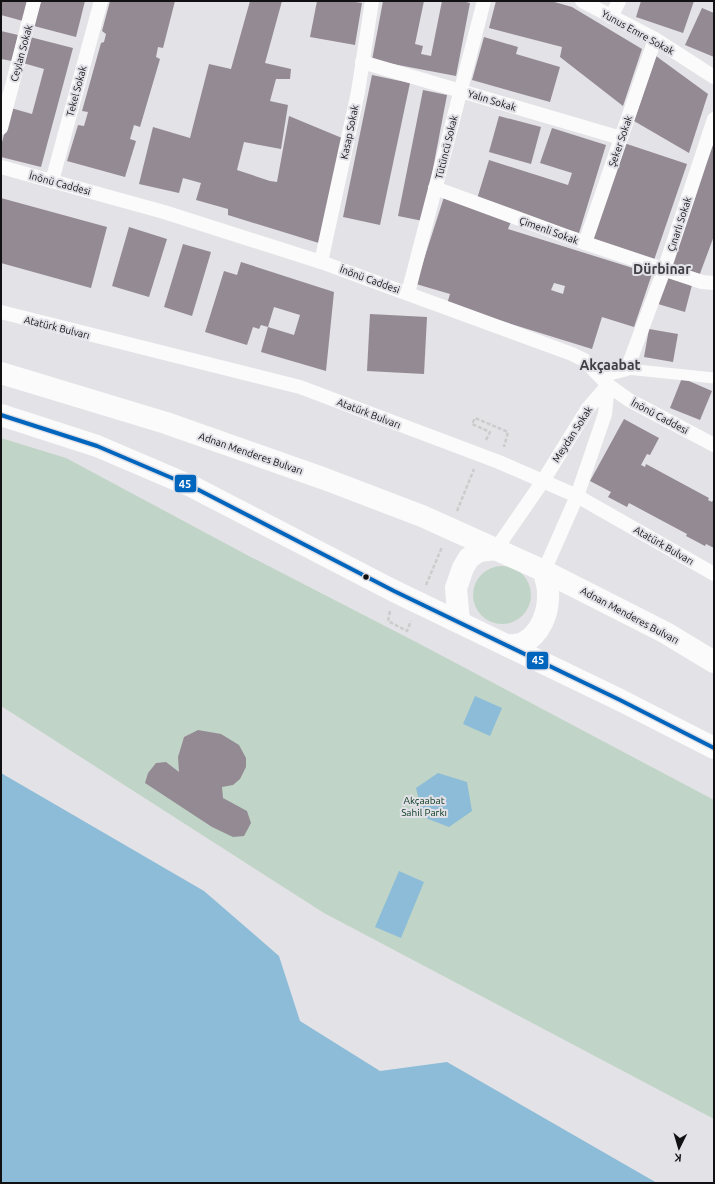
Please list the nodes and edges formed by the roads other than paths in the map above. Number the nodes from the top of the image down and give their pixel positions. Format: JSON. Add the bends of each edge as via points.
{"nodes":[{"id":1,"x":34,"y":1,"type":"edge"},
{"id":2,"x":101,"y":1,"type":"edge"},
{"id":3,"x":372,"y":1,"type":"edge"},
{"id":4,"x":484,"y":1,"type":"edge"},
{"id":5,"x":582,"y":1,"type":"edge"},
{"id":6,"x":619,"y":1,"type":"edge"},
{"id":7,"x":612,"y":17,"type":"junction"},
{"id":8,"x":655,"y":39,"type":"junction"},
{"id":9,"x":362,"y":62,"type":"junction"},
{"id":10,"x":714,"y":77,"type":"edge"},
{"id":11,"x":460,"y":90,"type":"junction"},
{"id":12,"x":714,"y":119,"type":"edge"},
{"id":13,"x":1,"y":128,"type":"edge"},
{"id":14,"x":621,"y":138,"type":"junction"},
{"id":15,"x":1,"y":167,"type":"edge"},
{"id":16,"x":52,"y":181,"type":"junction"},
{"id":17,"x":435,"y":188,"type":"junction"},
{"id":18,"x":585,"y":243,"type":"junction"},
{"id":19,"x":321,"y":262,"type":"junction"},
{"id":20,"x":664,"y":270,"type":"junction"},
{"id":21,"x":714,"y":283,"type":"edge"},
{"id":22,"x":408,"y":293,"type":"junction"},
{"id":23,"x":1,"y":312,"type":"edge"},
{"id":24,"x":627,"y":369,"type":"junction"},
{"id":25,"x":1,"y":373,"type":"edge"},
{"id":26,"x":714,"y":378,"type":"edge"},
{"id":27,"x":604,"y":380,"type":"junction"},
{"id":28,"x":1,"y":415,"type":"edge"},
{"id":29,"x":714,"y":445,"type":"edge"},
{"id":30,"x":543,"y":481,"type":"junction"},
{"id":31,"x":577,"y":496,"type":"junction"},
{"id":32,"x":496,"y":549,"type":"junction"},
{"id":33,"x":544,"y":571,"type":"junction"},
{"id":34,"x":714,"y":574,"type":"edge"},
{"id":35,"x":459,"y":622,"type":"junction"},
{"id":36,"x":508,"y":646,"type":"junction"},
{"id":37,"x":714,"y":662,"type":"edge"},
{"id":38,"x":714,"y":748,"type":"edge"}],
"edges":[{"from":1,"to":13,"type":"street","name":"Ceylan Sokak"},
{"from":2,"to":16,"type":"street","name":"Tekel Sokak"},
{"from":3,"to":9,"type":"street","name":"Kasap Sokak"},
{"from":4,"to":11,"type":"street","name":"Tütüncü Sokak"},
{"from":5,"to":7,"type":"street","name":"Yunus Emre Sokak"},
{"from":6,"to":7,"type":"street"},
{"from":7,"to":8,"type":"street","name":"Yunus Emre Sokak"},
{"from":8,"to":10,"type":"street","name":"Yunus Emre Sokak"},
{"from":8,"to":14,"type":"street","name":"Şeker Sokak"},
{"from":9,"to":11,"type":"street","name":"Yalın Sokak"},
{"from":9,"to":19,"type":"street","name":"Kasap Sokak","via":[[358,92]]},
{"from":11,"to":14,"type":"street","name":"Yalın Sokak"},
{"from":11,"to":17,"type":"street","name":"Tütüncü Sokak"},
{"from":12,"to":20,"type":"street","name":"Çınarlı Sokak"},
{"from":14,"to":18,"type":"street","name":"Şeker Sokak"},
{"from":15,"to":16,"type":"street","name":"İnönü Caddesi"},
{"from":16,"to":19,"type":"street","name":"İnönü Caddesi","via":[[164,212]]},
{"from":17,"to":18,"type":"street","name":"Çimenli Sokak"},
{"from":17,"to":22,"type":"street","name":"Tütüncü Sokak"},
{"from":18,"to":20,"type":"street","name":"Çimenli Sokak"},
{"from":19,"to":22,"type":"street","name":"İnönü Caddesi"},
{"from":20,"to":21,"type":"street","name":"Çimenli Sokak","via":[[702,282]]},
{"from":20,"to":24,"type":"street","name":"Çınarlı Sokak"},
{"from":22,"to":27,"type":"street","name":"İnönü Caddesi","via":[[572,354],[584,360]]},
{"from":23,"to":30,"type":"street","name":"Atatürk Bulvarı","via":[[300,387]]},
{"from":24,"to":26,"type":"street"},
{"from":24,"to":27,"type":"street"},
{"from":25,"to":32,"type":"highway","name":"Adnan Menderes Bulvarı","via":[[166,423],[310,474],[422,516]]},
{"from":27,"to":29,"type":"street","name":"İnönü Caddesi","via":[[629,400]]},
{"from":27,"to":30,"type":"street","name":"Meydan Sokak"},
{"from":27,"to":31,"type":"street","name":"Meydan Sokak","via":[[605,414]]},
{"from":28,"to":35,"type":"highway","via":[[97,446],[193,487]]},
{"from":30,"to":31,"type":"street","name":"Atatürk Bulvarı"},
{"from":30,"to":32,"type":"street","name":"Meydan Sokak"},
{"from":31,"to":33,"type":"street","name":"Meydan Sokak"},
{"from":31,"to":34,"type":"street","name":"Atatürk Bulvarı"},
{"from":32,"to":33,"type":"highway","name":"Adnan Menderes Bulvarı"},
{"from":32,"to":35,"type":"highway","via":[[480,551],[469,558],[463,568],[456,588]]},
{"from":33,"to":36,"type":"highway","via":[[548,603],[540,629],[520,644]]},
{"from":33,"to":37,"type":"highway","name":"Adnan Menderes Bulvarı","via":[[666,633]]},
{"from":35,"to":36,"type":"highway"},
{"from":36,"to":38,"type":"highway"}]}
